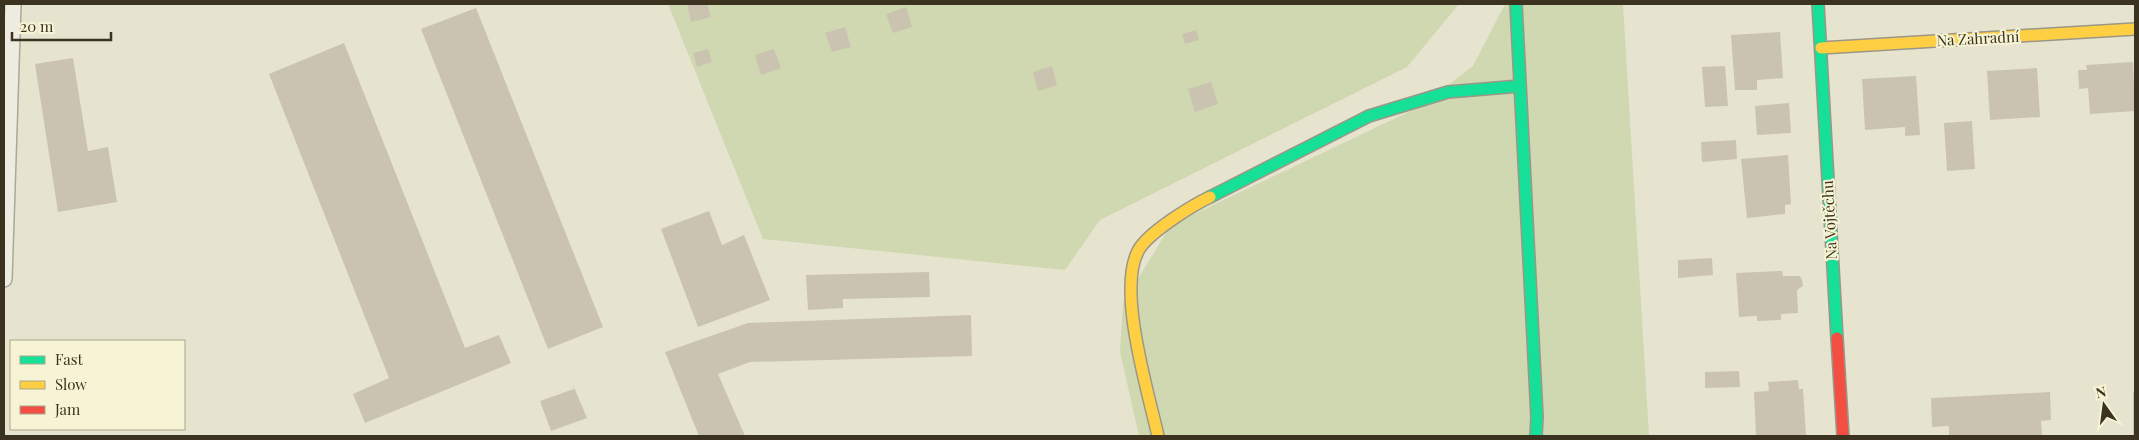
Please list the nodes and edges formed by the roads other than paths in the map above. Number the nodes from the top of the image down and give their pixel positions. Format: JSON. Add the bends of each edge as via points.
{"nodes":[{"id":1,"x":13,"y":4,"type":"edge"},
{"id":2,"x":1516,"y":4,"type":"edge"},
{"id":3,"x":1818,"y":4,"type":"edge"},
{"id":4,"x":2135,"y":29,"type":"edge"},
{"id":5,"x":1821,"y":48,"type":"junction"},
{"id":6,"x":1520,"y":86,"type":"junction"},
{"id":7,"x":4,"y":279,"type":"edge"},
{"id":8,"x":1158,"y":436,"type":"edge"},
{"id":9,"x":1536,"y":436,"type":"edge"},
{"id":10,"x":1843,"y":436,"type":"edge"}],
"edges":[{"from":1,"to":7,"type":"lane"},
{"from":2,"to":6,"type":"street"},
{"from":3,"to":5,"type":"street","name":"Na Vojtěchu"},
{"from":4,"to":5,"type":"street","name":"Na Zahradní"},
{"from":5,"to":10,"type":"street","name":"Na Vojtěchu"},
{"from":6,"to":8,"type":"street","via":[[1448,92],[1369,116],[1188,208],[1141,246],[1130,278],[1132,320]]},
{"from":6,"to":9,"type":"street"}]}
